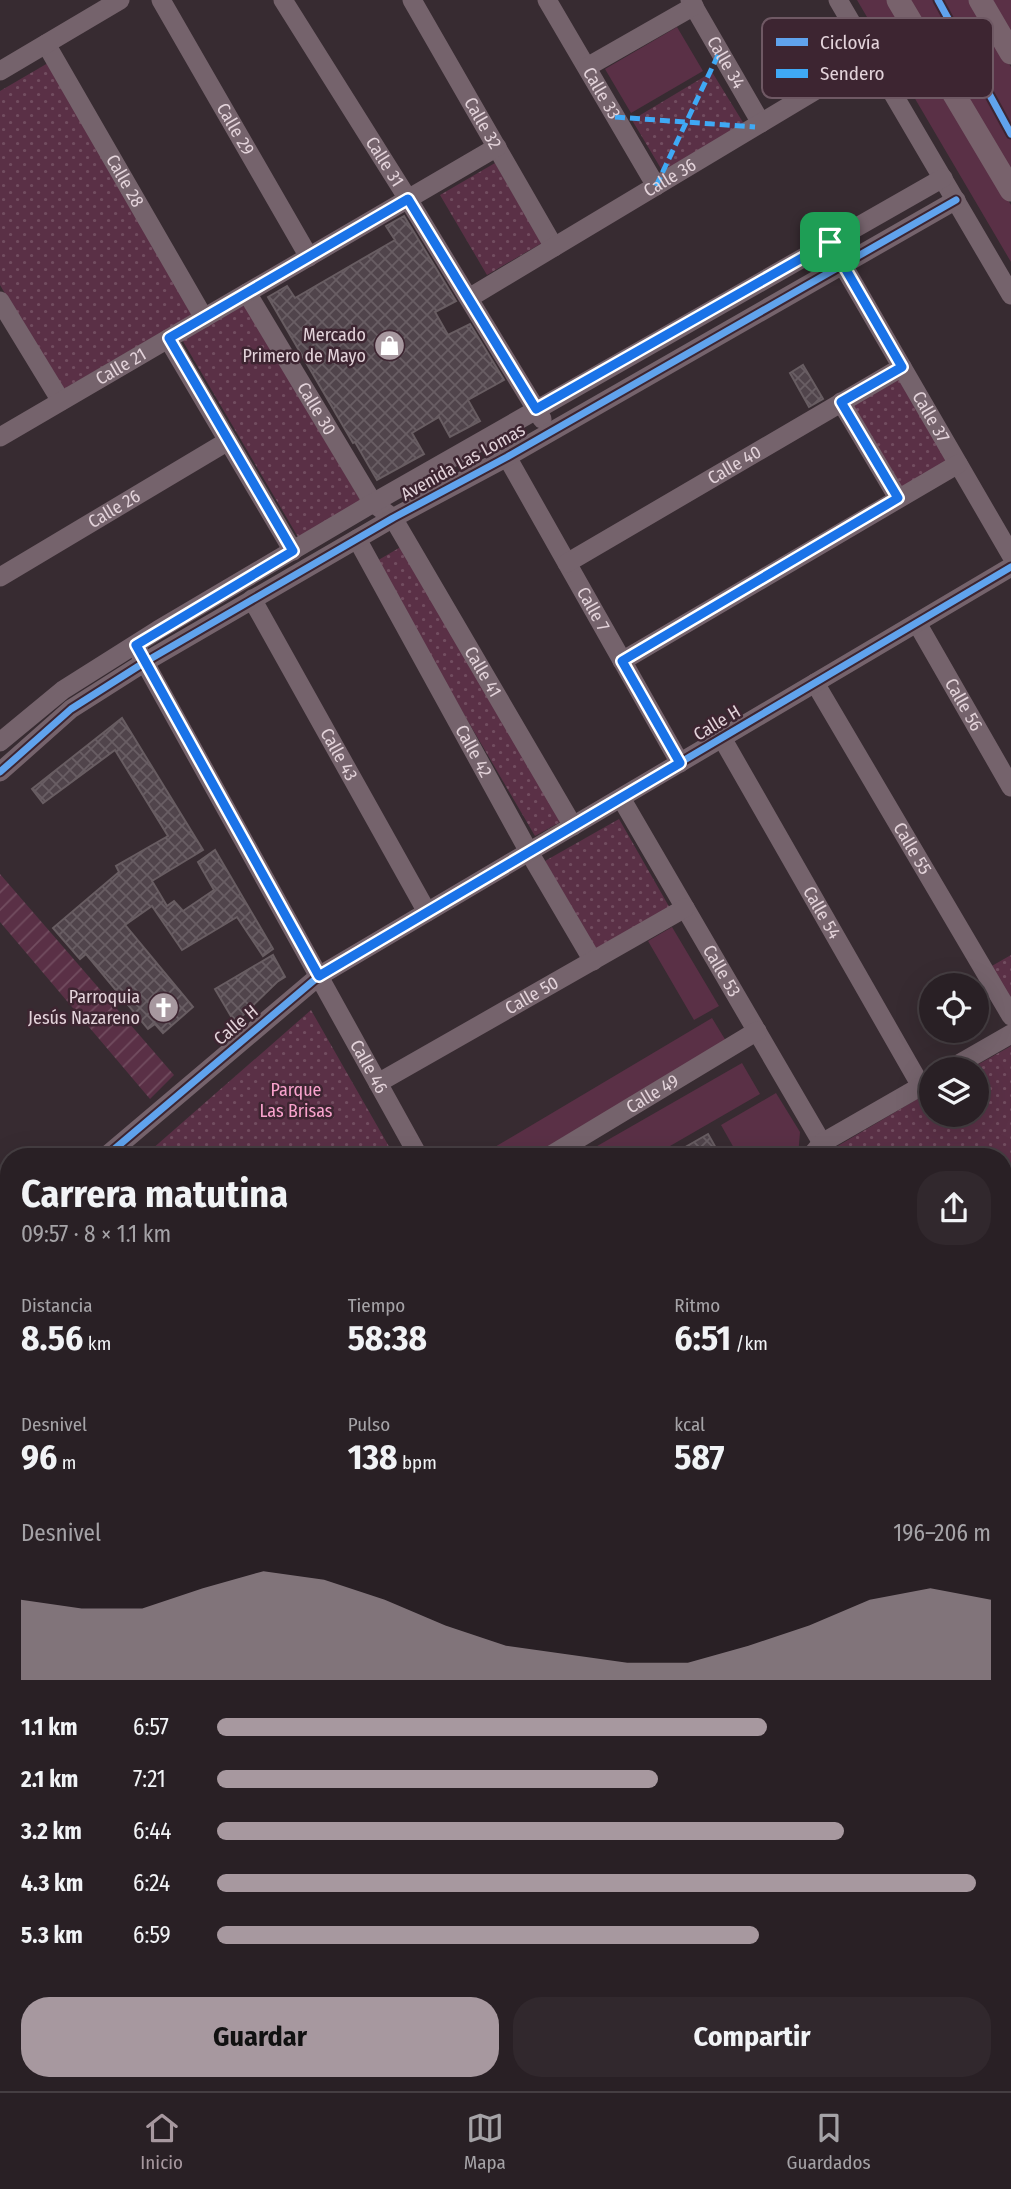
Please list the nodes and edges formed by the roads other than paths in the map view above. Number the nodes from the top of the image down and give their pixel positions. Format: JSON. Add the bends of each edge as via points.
{"nodes":[{"id":1,"x":120,"y":0,"type":"edge"},
{"id":2,"x":161,"y":0,"type":"edge"},
{"id":3,"x":284,"y":0,"type":"edge"},
{"id":4,"x":412,"y":0,"type":"edge"},
{"id":5,"x":547,"y":0,"type":"edge"},
{"id":6,"x":838,"y":0,"type":"edge"},
{"id":7,"x":898,"y":0,"type":"edge"},
{"id":8,"x":980,"y":0,"type":"edge"},
{"id":9,"x":692,"y":3,"type":"edge"},
{"id":10,"x":849,"y":18,"type":"edge"},
{"id":11,"x":909,"y":18,"type":"edge"},
{"id":12,"x":991,"y":18,"type":"edge"},
{"id":13,"x":993,"y":22,"type":"edge"},
{"id":14,"x":46,"y":44,"type":"junction"},
{"id":15,"x":1011,"y":53,"type":"edge"},
{"id":16,"x":587,"y":68,"type":"junction"},
{"id":17,"x":0,"y":71,"type":"edge"},
{"id":18,"x":803,"y":98,"type":"edge"},
{"id":19,"x":896,"y":98,"type":"edge"},
{"id":20,"x":956,"y":98,"type":"edge"},
{"id":21,"x":761,"y":123,"type":"junction"},
{"id":22,"x":497,"y":147,"type":"junction"},
{"id":23,"x":943,"y":178,"type":"junction"},
{"id":24,"x":656,"y":186,"type":"junction"},
{"id":25,"x":1011,"y":190,"type":"edge"},
{"id":26,"x":408,"y":199,"type":"junction"},
{"id":27,"x":956,"y":201,"type":"junction"},
{"id":28,"x":830,"y":242,"type":"junction"},
{"id":29,"x":554,"y":247,"type":"junction"},
{"id":30,"x":309,"y":257,"type":"junction"},
{"id":31,"x":843,"y":265,"type":"junction"},
{"id":32,"x":247,"y":293,"type":"junction"},
{"id":33,"x":1011,"y":295,"type":"edge"},
{"id":34,"x":468,"y":298,"type":"junction"},
{"id":35,"x":0,"y":301,"type":"edge"},
{"id":36,"x":204,"y":318,"type":"junction"},
{"id":37,"x":169,"y":338,"type":"junction"},
{"id":38,"x":902,"y":367,"type":"junction"},
{"id":39,"x":61,"y":401,"type":"junction"},
{"id":40,"x":841,"y":402,"type":"junction"},
{"id":41,"x":536,"y":409,"type":"junction"},
{"id":42,"x":549,"y":431,"type":"junction"},
{"id":43,"x":0,"y":437,"type":"edge"},
{"id":44,"x":228,"y":440,"type":"junction"},
{"id":45,"x":507,"y":457,"type":"junction"},
{"id":46,"x":958,"y":464,"type":"junction"},
{"id":47,"x":898,"y":498,"type":"junction"},
{"id":48,"x":373,"y":503,"type":"junction"},
{"id":49,"x":393,"y":518,"type":"junction"},
{"id":50,"x":357,"y":539,"type":"junction"},
{"id":51,"x":293,"y":551,"type":"junction"},
{"id":52,"x":1011,"y":555,"type":"edge"},
{"id":53,"x":566,"y":563,"type":"junction"},
{"id":54,"x":1011,"y":567,"type":"edge"},
{"id":55,"x":0,"y":577,"type":"edge"},
{"id":56,"x":252,"y":599,"type":"junction"},
{"id":57,"x":916,"y":623,"type":"junction"},
{"id":58,"x":136,"y":645,"type":"junction"},
{"id":59,"x":622,"y":661,"type":"junction"},
{"id":60,"x":145,"y":662,"type":"junction"},
{"id":61,"x":815,"y":683,"type":"junction"},
{"id":62,"x":722,"y":738,"type":"junction"},
{"id":63,"x":0,"y":742,"type":"edge"},
{"id":64,"x":680,"y":763,"type":"junction"},
{"id":65,"x":0,"y":772,"type":"edge"},
{"id":66,"x":1011,"y":788,"type":"edge"},
{"id":67,"x":621,"y":798,"type":"junction"},
{"id":68,"x":573,"y":826,"type":"junction"},
{"id":69,"x":529,"y":852,"type":"junction"},
{"id":70,"x":685,"y":908,"type":"junction"},
{"id":71,"x":427,"y":912,"type":"junction"},
{"id":72,"x":593,"y":961,"type":"junction"},
{"id":73,"x":319,"y":976,"type":"junction"},
{"id":74,"x":1011,"y":1016,"type":"edge"},
{"id":75,"x":757,"y":1031,"type":"junction"},
{"id":76,"x":1011,"y":1034,"type":"edge"},
{"id":77,"x":971,"y":1057,"type":"edge"},
{"id":78,"x":919,"y":1071,"type":"edge"},
{"id":79,"x":378,"y":1083,"type":"junction"},
{"id":80,"x":919,"y":1087,"type":"edge"},
{"id":81,"x":115,"y":1148,"type":"edge"},
{"id":82,"x":414,"y":1148,"type":"edge"},
{"id":83,"x":563,"y":1148,"type":"edge"},
{"id":84,"x":815,"y":1148,"type":"edge"},
{"id":85,"x":819,"y":1148,"type":"edge"}],
"edges":[{"from":1,"to":14,"type":"street"},
{"from":2,"to":30,"type":"street","name":"Calle 29"},
{"from":3,"to":26,"type":"street","name":"Calle 31"},
{"from":4,"to":22,"type":"street","name":"Calle 32"},
{"from":5,"to":16,"type":"street","name":"Calle 33"},
{"from":6,"to":10,"type":"street"},
{"from":7,"to":11,"type":"main road"},
{"from":8,"to":12,"type":"main road"},
{"from":9,"to":16,"type":"street"},
{"from":9,"to":21,"type":"street","name":"Calle 34"},
{"from":13,"to":15,"type":"main road"},
{"from":14,"to":17,"type":"street"},
{"from":14,"to":36,"type":"street","name":"Calle 28"},
{"from":16,"to":24,"type":"street","name":"Calle 33"},
{"from":18,"to":21,"type":"street","name":"Calle 36"},
{"from":19,"to":23,"type":"street"},
{"from":20,"to":25,"type":"main road"},
{"from":21,"to":24,"type":"street","name":"Calle 36"},
{"from":22,"to":26,"type":"street","name":"Calle 21"},
{"from":22,"to":29,"type":"street","name":"Calle 32"},
{"from":23,"to":27,"type":"street"},
{"from":23,"to":28,"type":"street","name":"Avenida Las Lomas"},
{"from":24,"to":29,"type":"street","name":"Calle 36"},
{"from":26,"to":30,"type":"street","name":"Calle 21"},
{"from":26,"to":34,"type":"street","name":"Calle 31"},
{"from":27,"to":31,"type":"street","name":"Avenida Las Lomas"},
{"from":27,"to":33,"type":"street"},
{"from":28,"to":31,"type":"street","name":"Calle 37"},
{"from":28,"to":41,"type":"street","name":"Avenida Las Lomas"},
{"from":29,"to":34,"type":"street","name":"Calle 36"},
{"from":30,"to":32,"type":"street","name":"Calle 21"},
{"from":31,"to":38,"type":"street","name":"Calle 37"},
{"from":31,"to":42,"type":"street","name":"Avenida Las Lomas"},
{"from":32,"to":36,"type":"street","name":"Calle 21"},
{"from":32,"to":48,"type":"street","name":"Calle 30"},
{"from":34,"to":41,"type":"street","name":"Calle 31"},
{"from":35,"to":39,"type":"street"},
{"from":36,"to":37,"type":"street","name":"Calle 21"},
{"from":37,"to":39,"type":"street","name":"Calle 21"},
{"from":37,"to":44,"type":"street"},
{"from":38,"to":40,"type":"street","name":"Calle 40"},
{"from":38,"to":46,"type":"street","name":"Calle 37"},
{"from":39,"to":43,"type":"street","name":"Calle 21"},
{"from":40,"to":47,"type":"street"},
{"from":40,"to":53,"type":"street","name":"Calle 40"},
{"from":41,"to":42,"type":"street","name":"Calle 31"},
{"from":41,"to":48,"type":"street","name":"Avenida Las Lomas"},
{"from":42,"to":45,"type":"street","name":"Avenida Las Lomas"},
{"from":44,"to":51,"type":"street"},
{"from":44,"to":55,"type":"street","name":"Calle 26"},
{"from":45,"to":49,"type":"street","name":"Avenida Las Lomas"},
{"from":45,"to":53,"type":"street","name":"Calle 7"},
{"from":46,"to":47,"type":"street"},
{"from":46,"to":52,"type":"street","name":"Calle 37"},
{"from":47,"to":59,"type":"street"},
{"from":48,"to":49,"type":"street","name":"Calle 30"},
{"from":48,"to":51,"type":"street","name":"Avenida Las Lomas"},
{"from":49,"to":50,"type":"street","name":"Avenida Las Lomas"},
{"from":49,"to":68,"type":"street","name":"Calle 41"},
{"from":50,"to":56,"type":"street","name":"Avenida Las Lomas"},
{"from":50,"to":69,"type":"street","name":"Calle 42"},
{"from":51,"to":58,"type":"street","name":"Avenida Las Lomas"},
{"from":53,"to":59,"type":"street","name":"Calle 7"},
{"from":54,"to":57,"type":"street","name":"Calle H"},
{"from":56,"to":60,"type":"street","name":"Avenida Las Lomas"},
{"from":56,"to":71,"type":"street","name":"Calle 43"},
{"from":57,"to":61,"type":"street","name":"Calle H"},
{"from":57,"to":66,"type":"street","name":"Calle 56"},
{"from":58,"to":60,"type":"street","name":"Calle 46"},
{"from":58,"to":63,"type":"street","name":"Avenida Las Lomas","via":[[63,690]]},
{"from":59,"to":64,"type":"street","name":"Calle 7"},
{"from":60,"to":65,"type":"street","name":"Avenida Las Lomas","via":[[71,709]]},
{"from":60,"to":73,"type":"street","name":"Calle 46"},
{"from":61,"to":62,"type":"street","name":"Calle H"},
{"from":61,"to":74,"type":"street","name":"Calle 55"},
{"from":62,"to":64,"type":"street","name":"Calle H"},
{"from":62,"to":78,"type":"street","name":"Calle 54"},
{"from":64,"to":67,"type":"street","name":"Calle H"},
{"from":67,"to":68,"type":"street","name":"Calle H"},
{"from":67,"to":70,"type":"street","name":"Calle 53"},
{"from":68,"to":69,"type":"street","name":"Calle H"},
{"from":69,"to":71,"type":"street","name":"Calle H"},
{"from":69,"to":72,"type":"street","name":"Calle 42"},
{"from":70,"to":72,"type":"street","name":"Calle 50"},
{"from":70,"to":75,"type":"street","name":"Calle 53"},
{"from":71,"to":73,"type":"street","name":"Calle H"},
{"from":72,"to":79,"type":"street","name":"Calle 50"},
{"from":73,"to":79,"type":"street","name":"Calle 46"},
{"from":73,"to":81,"type":"street","name":"Calle H"},
{"from":75,"to":83,"type":"street","name":"Calle 49"},
{"from":75,"to":84,"type":"street","name":"Calle 53"},
{"from":76,"to":77,"type":"street"},
{"from":79,"to":82,"type":"street","name":"Calle 46"},
{"from":80,"to":85,"type":"street"}]}
